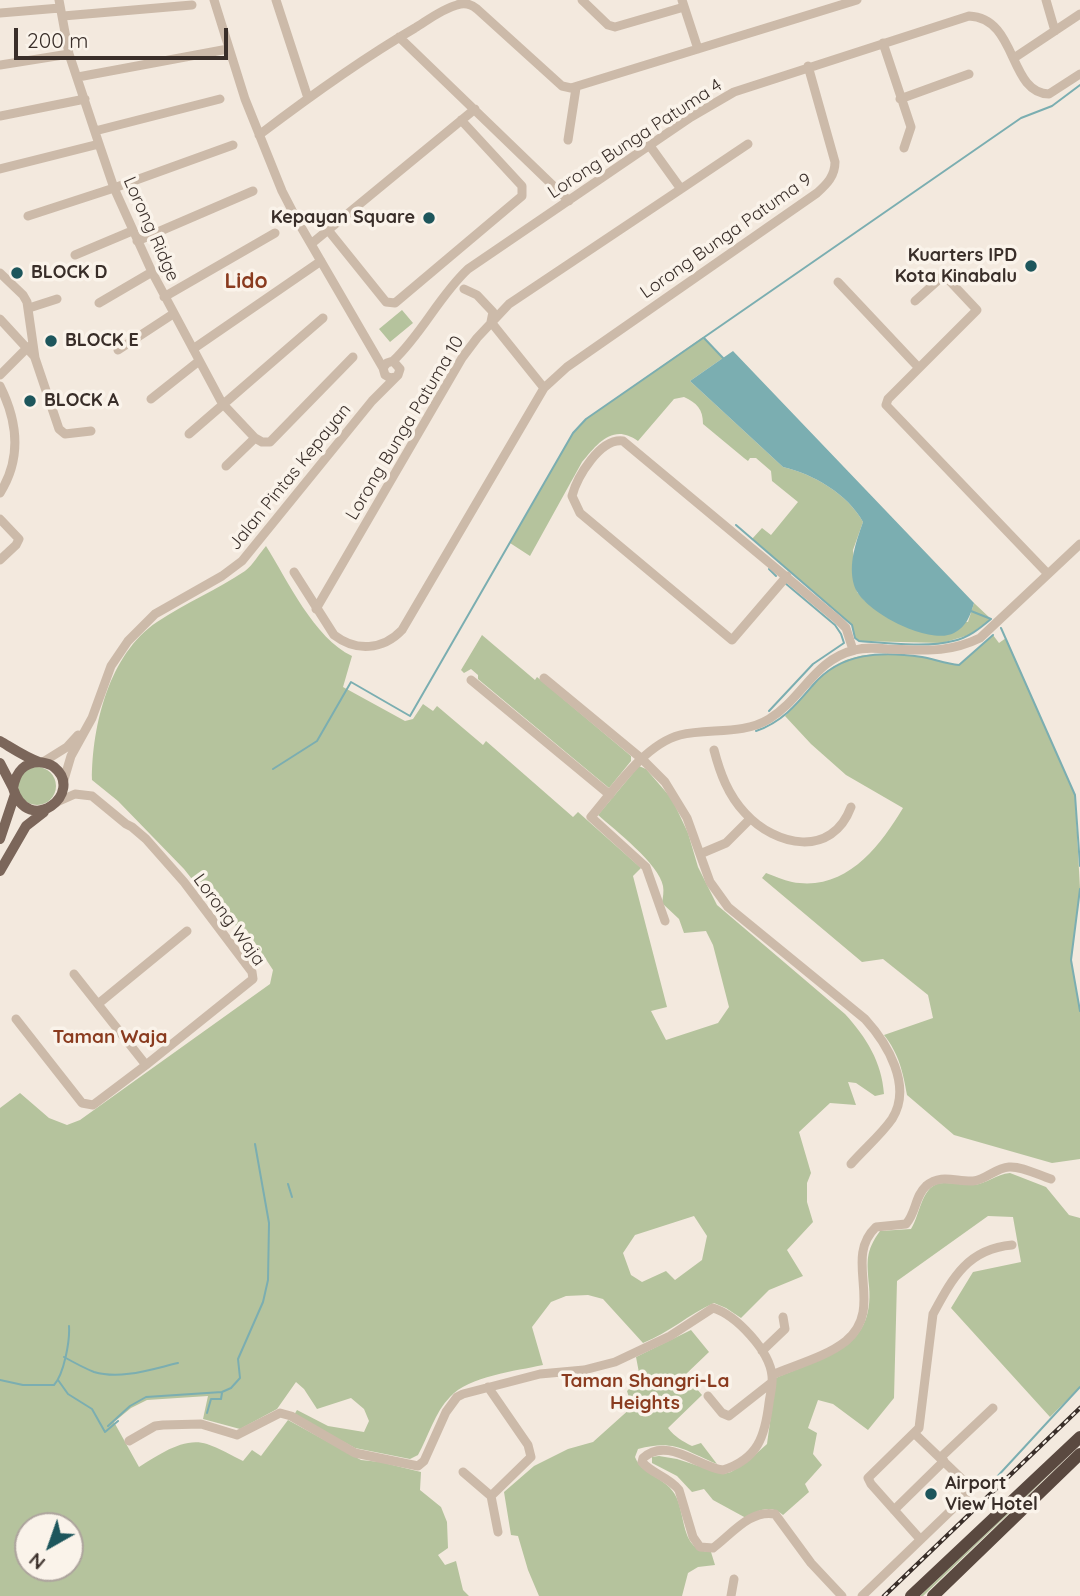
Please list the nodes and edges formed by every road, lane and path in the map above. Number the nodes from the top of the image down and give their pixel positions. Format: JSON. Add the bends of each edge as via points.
{"nodes":[{"id":1,"x":214,"y":0,"type":"edge"},
{"id":2,"x":276,"y":0,"type":"edge"},
{"id":3,"x":582,"y":0,"type":"edge"},
{"id":4,"x":857,"y":0,"type":"edge"},
{"id":5,"x":1046,"y":0,"type":"edge"},
{"id":6,"x":683,"y":3,"type":"edge"},
{"id":7,"x":192,"y":5,"type":"dead end"},
{"id":8,"x":61,"y":8,"type":"edge"},
{"id":9,"x":0,"y":13,"type":"edge"},
{"id":10,"x":1080,"y":14,"type":"edge"},
{"id":11,"x":1055,"y":31,"type":"junction"},
{"id":12,"x":399,"y":37,"type":"junction"},
{"id":13,"x":883,"y":43,"type":"junction"},
{"id":14,"x":228,"y":49,"type":"junction"},
{"id":15,"x":698,"y":49,"type":"junction"},
{"id":16,"x":69,"y":54,"type":"junction"},
{"id":17,"x":1014,"y":58,"type":"junction"},
{"id":18,"x":0,"y":65,"type":"edge"},
{"id":19,"x":807,"y":66,"type":"junction"},
{"id":20,"x":969,"y":74,"type":"dead end"},
{"id":21,"x":1080,"y":74,"type":"edge"},
{"id":22,"x":78,"y":77,"type":"junction"},
{"id":23,"x":576,"y":88,"type":"junction"},
{"id":24,"x":308,"y":98,"type":"junction"},
{"id":25,"x":85,"y":99,"type":"junction"},
{"id":26,"x":220,"y":99,"type":"dead end"},
{"id":27,"x":900,"y":99,"type":"junction"},
{"id":28,"x":475,"y":108,"type":"junction"},
{"id":29,"x":0,"y":116,"type":"edge"},
{"id":30,"x":461,"y":120,"type":"junction"},
{"id":31,"x":95,"y":131,"type":"junction"},
{"id":32,"x":259,"y":135,"type":"junction"},
{"id":33,"x":568,"y":140,"type":"dead end"},
{"id":34,"x":99,"y":144,"type":"junction"},
{"id":35,"x":748,"y":144,"type":"dead end"},
{"id":36,"x":233,"y":145,"type":"dead end"},
{"id":37,"x":650,"y":146,"type":"junction"},
{"id":38,"x":904,"y":148,"type":"dead end"},
{"id":39,"x":0,"y":169,"type":"edge"},
{"id":40,"x":114,"y":188,"type":"junction"},
{"id":41,"x":681,"y":189,"type":"junction"},
{"id":42,"x":253,"y":191,"type":"dead end"},
{"id":43,"x":569,"y":201,"type":"junction"},
{"id":44,"x":27,"y":216,"type":"dead end"},
{"id":45,"x":328,"y":230,"type":"junction"},
{"id":46,"x":132,"y":232,"type":"junction"},
{"id":47,"x":275,"y":233,"type":"dead end"},
{"id":48,"x":137,"y":242,"type":"junction"},
{"id":49,"x":311,"y":244,"type":"junction"},
{"id":50,"x":75,"y":255,"type":"dead end"},
{"id":51,"x":321,"y":261,"type":"junction"},
{"id":52,"x":0,"y":272,"type":"edge"},
{"id":53,"x":152,"y":272,"type":"junction"},
{"id":54,"x":838,"y":282,"type":"dead end"},
{"id":55,"x":464,"y":289,"type":"dead end"},
{"id":56,"x":164,"y":297,"type":"junction"},
{"id":57,"x":57,"y":299,"type":"dead end"},
{"id":58,"x":915,"y":302,"type":"dead end"},
{"id":59,"x":99,"y":303,"type":"dead end"},
{"id":60,"x":29,"y":308,"type":"junction"},
{"id":61,"x":173,"y":314,"type":"junction"},
{"id":62,"x":323,"y":318,"type":"dead end"},
{"id":63,"x":0,"y":319,"type":"edge"},
{"id":64,"x":491,"y":323,"type":"junction"},
{"id":65,"x":416,"y":336,"type":"junction"},
{"id":66,"x":28,"y":347,"type":"junction"},
{"id":67,"x":118,"y":349,"type":"dead end"},
{"id":68,"x":193,"y":349,"type":"junction"},
{"id":69,"x":35,"y":357,"type":"junction"},
{"id":70,"x":353,"y":357,"type":"dead end"},
{"id":71,"x":199,"y":362,"type":"junction"},
{"id":72,"x":12,"y":363,"type":"junction"},
{"id":73,"x":387,"y":366,"type":"junction"},
{"id":74,"x":919,"y":368,"type":"junction"},
{"id":75,"x":398,"y":374,"type":"junction"},
{"id":76,"x":0,"y":375,"type":"edge"},
{"id":77,"x":0,"y":386,"type":"edge"},
{"id":78,"x":544,"y":388,"type":"junction"},
{"id":79,"x":151,"y":399,"type":"dead end"},
{"id":80,"x":372,"y":401,"type":"junction"},
{"id":81,"x":222,"y":403,"type":"junction"},
{"id":82,"x":91,"y":431,"type":"dead end"},
{"id":83,"x":189,"y":434,"type":"dead end"},
{"id":84,"x":255,"y":438,"type":"junction"},
{"id":85,"x":226,"y":466,"type":"dead end"},
{"id":86,"x":0,"y":493,"type":"edge"},
{"id":87,"x":0,"y":519,"type":"edge"},
{"id":88,"x":1080,"y":545,"type":"edge"},
{"id":89,"x":0,"y":559,"type":"edge"},
{"id":90,"x":294,"y":572,"type":"dead end"},
{"id":91,"x":1048,"y":574,"type":"junction"},
{"id":92,"x":787,"y":576,"type":"junction"},
{"id":93,"x":316,"y":609,"type":"junction"},
{"id":94,"x":853,"y":650,"type":"junction"},
{"id":95,"x":544,"y":678,"type":"dead end"},
{"id":96,"x":471,"y":680,"type":"dead end"},
{"id":97,"x":92,"y":718,"type":"junction"},
{"id":98,"x":0,"y":741,"type":"edge"},
{"id":99,"x":714,"y":750,"type":"dead end"},
{"id":100,"x":642,"y":759,"type":"junction"},
{"id":101,"x":41,"y":762,"type":"junction"},
{"id":102,"x":0,"y":763,"type":"edge"},
{"id":103,"x":63,"y":784,"type":"junction"},
{"id":104,"x":14,"y":791,"type":"junction"},
{"id":105,"x":610,"y":795,"type":"junction"},
{"id":106,"x":53,"y":805,"type":"junction"},
{"id":107,"x":850,"y":807,"type":"dead end"},
{"id":108,"x":750,"y":818,"type":"junction"},
{"id":109,"x":132,"y":827,"type":"junction"},
{"id":110,"x":0,"y":839,"type":"edge"},
{"id":111,"x":699,"y":854,"type":"junction"},
{"id":112,"x":0,"y":871,"type":"edge"},
{"id":113,"x":665,"y":922,"type":"dead end"},
{"id":114,"x":187,"y":931,"type":"dead end"},
{"id":115,"x":74,"y":974,"type":"dead end"},
{"id":116,"x":98,"y":1004,"type":"junction"},
{"id":117,"x":16,"y":1019,"type":"dead end"},
{"id":118,"x":146,"y":1065,"type":"junction"},
{"id":119,"x":851,"y":1164,"type":"dead end"},
{"id":120,"x":1051,"y":1179,"type":"dead end"},
{"id":121,"x":1012,"y":1245,"type":"dead end"},
{"id":122,"x":783,"y":1317,"type":"dead end"},
{"id":123,"x":762,"y":1351,"type":"junction"},
{"id":124,"x":772,"y":1379,"type":"junction"},
{"id":125,"x":488,"y":1387,"type":"junction"},
{"id":126,"x":708,"y":1396,"type":"dead end"},
{"id":127,"x":993,"y":1408,"type":"dead end"},
{"id":128,"x":915,"y":1434,"type":"junction"},
{"id":129,"x":1080,"y":1437,"type":"edge"},
{"id":130,"x":129,"y":1441,"type":"dead end"},
{"id":131,"x":1080,"y":1454,"type":"edge"},
{"id":132,"x":942,"y":1459,"type":"junction"},
{"id":133,"x":463,"y":1472,"type":"dead end"},
{"id":134,"x":491,"y":1496,"type":"junction"},
{"id":135,"x":894,"y":1510,"type":"junction"},
{"id":136,"x":498,"y":1532,"type":"dead end"},
{"id":137,"x":920,"y":1539,"type":"junction"},
{"id":138,"x":734,"y":1579,"type":"dead end"},
{"id":139,"x":731,"y":1596,"type":"edge"},
{"id":140,"x":842,"y":1596,"type":"edge"},
{"id":141,"x":862,"y":1596,"type":"edge"},
{"id":142,"x":911,"y":1596,"type":"edge"},
{"id":143,"x":933,"y":1596,"type":"edge"}],
"edges":[{"from":1,"to":14,"type":"street"},
{"from":2,"to":24,"type":"street"},
{"from":3,"to":6,"type":"street","via":[[615,27]]},
{"from":4,"to":15,"type":"street"},
{"from":5,"to":11,"type":"street"},
{"from":6,"to":15,"type":"street"},
{"from":7,"to":8,"type":"street"},
{"from":8,"to":9,"type":"street"},
{"from":8,"to":16,"type":"street","name":"Lorong Ridge"},
{"from":10,"to":11,"type":"street"},
{"from":11,"to":17,"type":"street"},
{"from":12,"to":23,"type":"street","via":[[451,7],[470,4],[562,86]]},
{"from":12,"to":24,"type":"street"},
{"from":12,"to":28,"type":"street"},
{"from":13,"to":17,"type":"street","name":"Lorong Bunga Patuma 4","via":[[974,16],[997,27]]},
{"from":13,"to":19,"type":"street","name":"Lorong Bunga Patuma 4"},
{"from":13,"to":27,"type":"street"},
{"from":14,"to":22,"type":"street"},
{"from":14,"to":32,"type":"street"},
{"from":15,"to":23,"type":"street"},
{"from":16,"to":18,"type":"street"},
{"from":16,"to":22,"type":"street","name":"Lorong Ridge"},
{"from":17,"to":21,"type":"street","name":"Lorong Bunga Patuma 4","via":[[1030,86],[1042,94]]},
{"from":19,"to":37,"type":"street","name":"Lorong Bunga Patuma 4","via":[[734,92]]},
{"from":19,"to":78,"type":"street","name":"Lorong Bunga Patuma 9","via":[[835,162],[829,181],[566,367]]},
{"from":20,"to":27,"type":"street"},
{"from":22,"to":25,"type":"street","name":"Lorong Ridge"},
{"from":23,"to":33,"type":"street"},
{"from":24,"to":32,"type":"street"},
{"from":25,"to":29,"type":"street"},
{"from":25,"to":31,"type":"street","name":"Lorong Ridge"},
{"from":26,"to":31,"type":"street"},
{"from":27,"to":38,"type":"street","via":[[911,127]]},
{"from":28,"to":30,"type":"street"},
{"from":28,"to":43,"type":"street"},
{"from":30,"to":45,"type":"street"},
{"from":30,"to":45,"type":"street","via":[[522,186],[522,196],[395,303],[386,302]]},
{"from":31,"to":34,"type":"street","name":"Lorong Ridge"},
{"from":32,"to":49,"type":"street"},
{"from":34,"to":39,"type":"street"},
{"from":34,"to":40,"type":"street","name":"Lorong Ridge"},
{"from":35,"to":41,"type":"street","name":"Lorong Bunga Patuma 10"},
{"from":36,"to":40,"type":"street"},
{"from":37,"to":41,"type":"street"},
{"from":37,"to":43,"type":"street","name":"Lorong Bunga Patuma 4"},
{"from":40,"to":44,"type":"street"},
{"from":40,"to":46,"type":"street","name":"Lorong Ridge"},
{"from":41,"to":64,"type":"street","name":"Lorong Bunga Patuma 10","via":[[509,304]]},
{"from":42,"to":48,"type":"street"},
{"from":43,"to":65,"type":"street","name":"Lorong Bunga Patuma 4","via":[[468,269]]},
{"from":45,"to":49,"type":"street"},
{"from":46,"to":48,"type":"street","name":"Lorong Ridge"},
{"from":46,"to":50,"type":"street"},
{"from":47,"to":56,"type":"street"},
{"from":48,"to":53,"type":"street","name":"Lorong Ridge"},
{"from":49,"to":51,"type":"street"},
{"from":51,"to":68,"type":"street"},
{"from":51,"to":73,"type":"street"},
{"from":52,"to":60,"type":"street"},
{"from":53,"to":56,"type":"street","name":"Lorong Ridge"},
{"from":53,"to":59,"type":"street"},
{"from":54,"to":74,"type":"street"},
{"from":55,"to":64,"type":"street","via":[[493,312]]},
{"from":56,"to":61,"type":"street","name":"Lorong Ridge"},
{"from":57,"to":60,"type":"street"},
{"from":58,"to":74,"type":"street","via":[[943,275],[977,310]]},
{"from":60,"to":69,"type":"street"},
{"from":61,"to":67,"type":"street"},
{"from":61,"to":68,"type":"street","name":"Lorong Ridge"},
{"from":62,"to":81,"type":"street"},
{"from":63,"to":66,"type":"street"},
{"from":64,"to":78,"type":"street"},
{"from":64,"to":93,"type":"street","name":"Lorong Bunga Patuma 10","via":[[462,358]]},
{"from":65,"to":73,"type":"street","name":"Jalan Pintas Kepayan"},
{"from":65,"to":75,"type":"street"},
{"from":66,"to":69,"type":"street"},
{"from":66,"to":72,"type":"street"},
{"from":68,"to":71,"type":"street","name":"Lorong Ridge"},
{"from":69,"to":72,"type":"street"},
{"from":69,"to":82,"type":"street","via":[[60,431]]},
{"from":70,"to":84,"type":"street","name":"Lorong Ridge","via":[[274,440],[265,443]]},
{"from":71,"to":79,"type":"street"},
{"from":71,"to":81,"type":"street","name":"Lorong Ridge"},
{"from":72,"to":76,"type":"street"},
{"from":73,"to":75,"type":"street","via":[[398,365]]},
{"from":73,"to":75,"type":"street","via":[[390,378]]},
{"from":73,"to":80,"type":"street","name":"Jalan Pintas Kepayan"},
{"from":74,"to":91,"type":"street","via":[[886,401],[887,407]]},
{"from":75,"to":80,"type":"street","name":"Jalan Pintas Kepayan"},
{"from":77,"to":86,"type":"street","via":[[15,426],[16,446],[14,465]]},
{"from":78,"to":93,"type":"street","name":"Lorong Bunga Patuma 9","via":[[394,639],[377,646],[349,644],[334,635]]},
{"from":80,"to":97,"type":"street","name":"Jalan Pintas Kepayan","via":[[242,561],[155,614],[128,641],[111,666]]},
{"from":81,"to":83,"type":"street"},
{"from":81,"to":84,"type":"street","name":"Lorong Ridge"},
{"from":84,"to":85,"type":"street"},
{"from":87,"to":89,"type":"street","via":[[19,539]]},
{"from":88,"to":91,"type":"street"},
{"from":90,"to":93,"type":"street"},
{"from":91,"to":94,"type":"street","via":[[980,638],[963,646],[936,651]]},
{"from":92,"to":92,"type":"street","via":[[623,441],[612,442],[597,454],[580,476],[573,502],[584,517],[732,640]]},
{"from":92,"to":94,"type":"street","via":[[846,628]]},
{"from":94,"to":100,"type":"street","via":[[815,671],[789,703],[764,722],[681,735]]},
{"from":95,"to":100,"type":"street"},
{"from":96,"to":105,"type":"street"},
{"from":97,"to":101,"type":"street","name":"Jalan Pintas Kepayan","via":[[67,747]]},
{"from":97,"to":103,"type":"street","name":"Jalan Pintas Kepayan","via":[[71,757]]},
{"from":98,"to":101,"type":"main road"},
{"from":99,"to":108,"type":"street","via":[[731,795]]},
{"from":100,"to":105,"type":"street"},
{"from":100,"to":111,"type":"street","via":[[678,799]]},
{"from":101,"to":103,"type":"main road","via":[[56,769]]},
{"from":101,"to":104,"type":"main road","via":[[20,770]]},
{"from":102,"to":104,"type":"main road"},
{"from":103,"to":106,"type":"main road"},
{"from":103,"to":109,"type":"street","name":"Lorong Waja","via":[[93,791]]},
{"from":104,"to":106,"type":"main road","via":[[29,809],[39,811]]},
{"from":104,"to":110,"type":"main road"},
{"from":105,"to":113,"type":"street","via":[[591,817],[646,867]]},
{"from":106,"to":109,"type":"street","name":"Lorong Waja","via":[[75,794],[92,796]]},
{"from":106,"to":112,"type":"main road","via":[[26,826]]},
{"from":107,"to":108,"type":"street","via":[[835,832],[811,842],[778,836]]},
{"from":108,"to":111,"type":"street","via":[[726,843]]},
{"from":109,"to":118,"type":"street","name":"Lorong Waja","via":[[184,883],[254,975],[248,986]]},
{"from":111,"to":119,"type":"street","via":[[727,907],[865,1018],[887,1050],[899,1085],[897,1108],[886,1127]]},
{"from":114,"to":116,"type":"street"},
{"from":115,"to":116,"type":"street"},
{"from":116,"to":118,"type":"street"},
{"from":117,"to":118,"type":"street","name":"Lorong Waja","via":[[86,1105],[95,1105]]},
{"from":120,"to":124,"type":"street","via":[[1010,1167],[982,1180],[931,1182],[919,1195],[906,1224],[876,1227],[863,1247],[866,1301],[850,1337]]},
{"from":121,"to":128,"type":"street","via":[[975,1255],[933,1314]]},
{"from":122,"to":123,"type":"street","via":[[785,1329]]},
{"from":123,"to":124,"type":"street"},
{"from":123,"to":125,"type":"street","via":[[737,1322],[713,1308],[670,1336],[615,1362]]},
{"from":124,"to":126,"type":"street","via":[[729,1416]]},
{"from":124,"to":140,"type":"street","via":[[764,1435],[745,1459],[723,1470],[667,1450],[648,1453],[642,1462],[676,1485],[700,1547],[713,1548],[761,1513],[775,1514]]},
{"from":125,"to":130,"type":"street","via":[[457,1397],[418,1466],[355,1452],[280,1413],[237,1435],[201,1424],[163,1425]]},
{"from":125,"to":134,"type":"street","via":[[532,1453]]},
{"from":127,"to":132,"type":"street"},
{"from":128,"to":132,"type":"street"},
{"from":128,"to":135,"type":"street","via":[[868,1478]]},
{"from":129,"to":142,"type":"highway"},
{"from":131,"to":143,"type":"highway"},
{"from":132,"to":135,"type":"street"},
{"from":132,"to":137,"type":"street","via":[[964,1481],[967,1492]]},
{"from":133,"to":134,"type":"street"},
{"from":134,"to":136,"type":"street"},
{"from":135,"to":137,"type":"street"},
{"from":137,"to":141,"type":"street"},
{"from":138,"to":139,"type":"street"}]}
